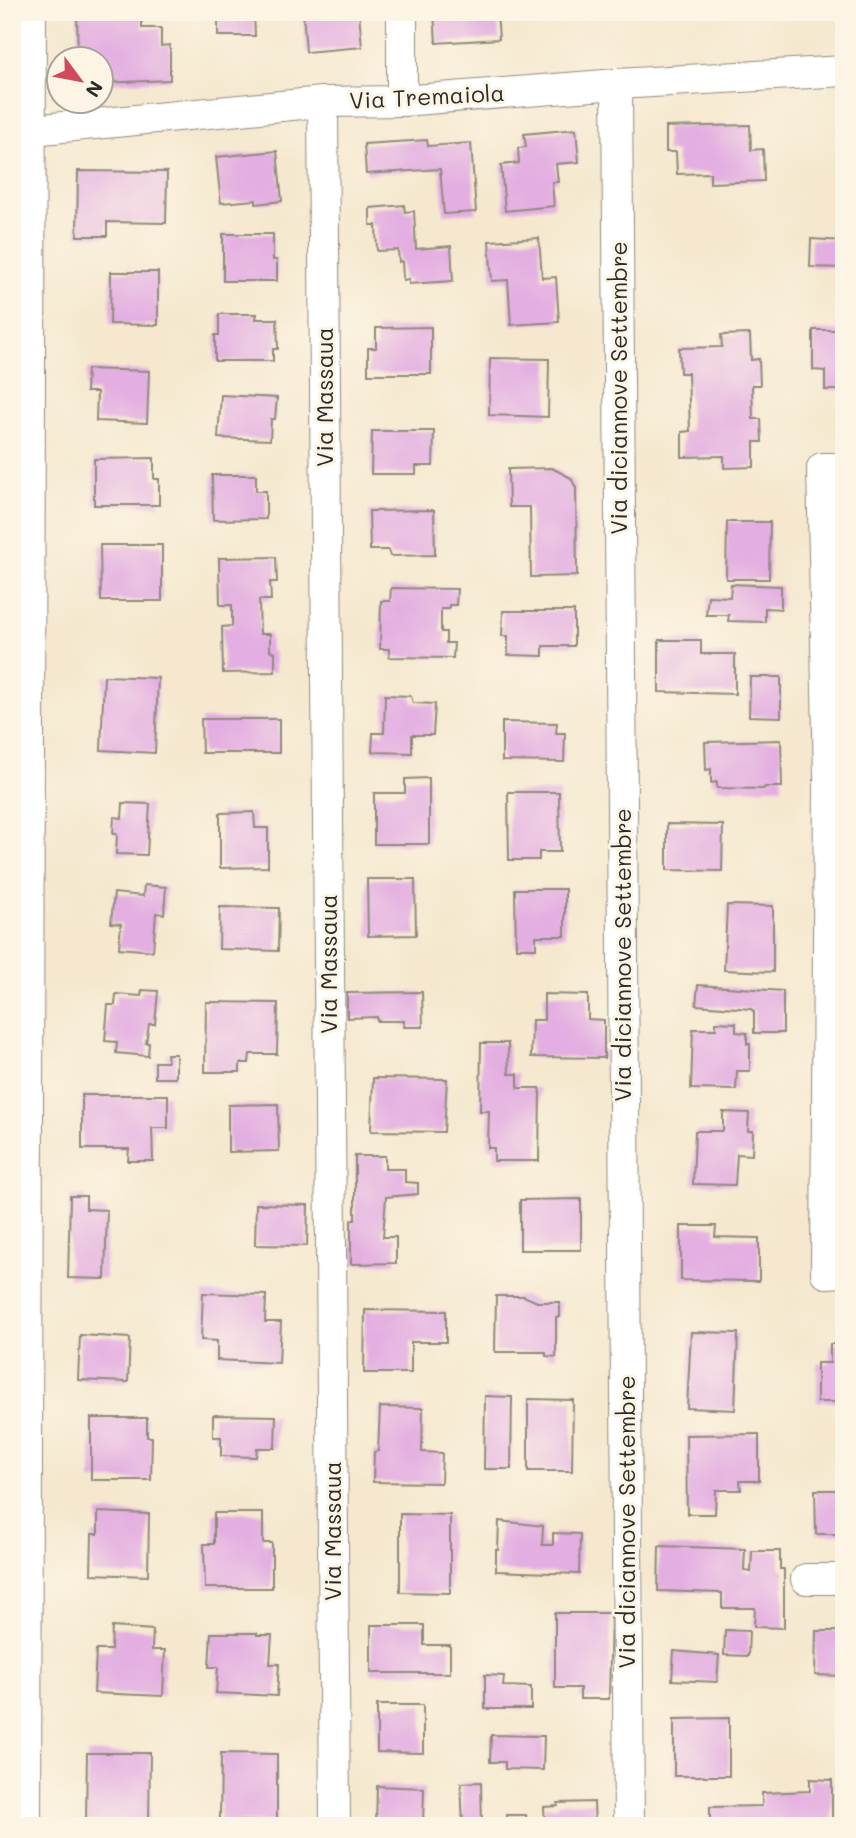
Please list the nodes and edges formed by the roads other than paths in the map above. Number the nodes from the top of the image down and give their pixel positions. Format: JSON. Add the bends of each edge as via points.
{"nodes":[{"id":1,"x":31,"y":12,"type":"edge"},
{"id":2,"x":402,"y":12,"type":"edge"},
{"id":3,"x":844,"y":71,"type":"edge"},
{"id":4,"x":617,"y":84,"type":"junction"},
{"id":5,"x":402,"y":101,"type":"junction"},
{"id":6,"x":323,"y":102,"type":"junction"},
{"id":7,"x":22,"y":133,"type":"edge"},
{"id":8,"x":844,"y":468,"type":"edge"},
{"id":9,"x":836,"y":776,"type":"edge"},
{"id":10,"x":836,"y":946,"type":"edge"},
{"id":11,"x":844,"y":1272,"type":"edge"},
{"id":12,"x":806,"y":1579,"type":"dead end"},
{"id":13,"x":844,"y":1579,"type":"edge"},
{"id":14,"x":26,"y":1826,"type":"edge"},
{"id":15,"x":335,"y":1826,"type":"edge"},
{"id":16,"x":629,"y":1826,"type":"edge"}],
"edges":[{"from":1,"to":7,"type":"street"},
{"from":2,"to":5,"type":"street"},
{"from":3,"to":4,"type":"street","name":"Via Tremaiola"},
{"from":4,"to":5,"type":"street","name":"Via Tremaiola"},
{"from":4,"to":16,"type":"street","name":"Via diciannove Settembre"},
{"from":5,"to":6,"type":"street","name":"Via Tremaiola"},
{"from":6,"to":7,"type":"street","name":"Via Tremaiola"},
{"from":6,"to":15,"type":"street","name":"Via Massaua"},
{"from":7,"to":14,"type":"street"},
{"from":8,"to":9,"type":"street","via":[[822,468]]},
{"from":9,"to":10,"type":"street"},
{"from":10,"to":11,"type":"street","via":[[826,1273]]},
{"from":12,"to":13,"type":"street"}]}
